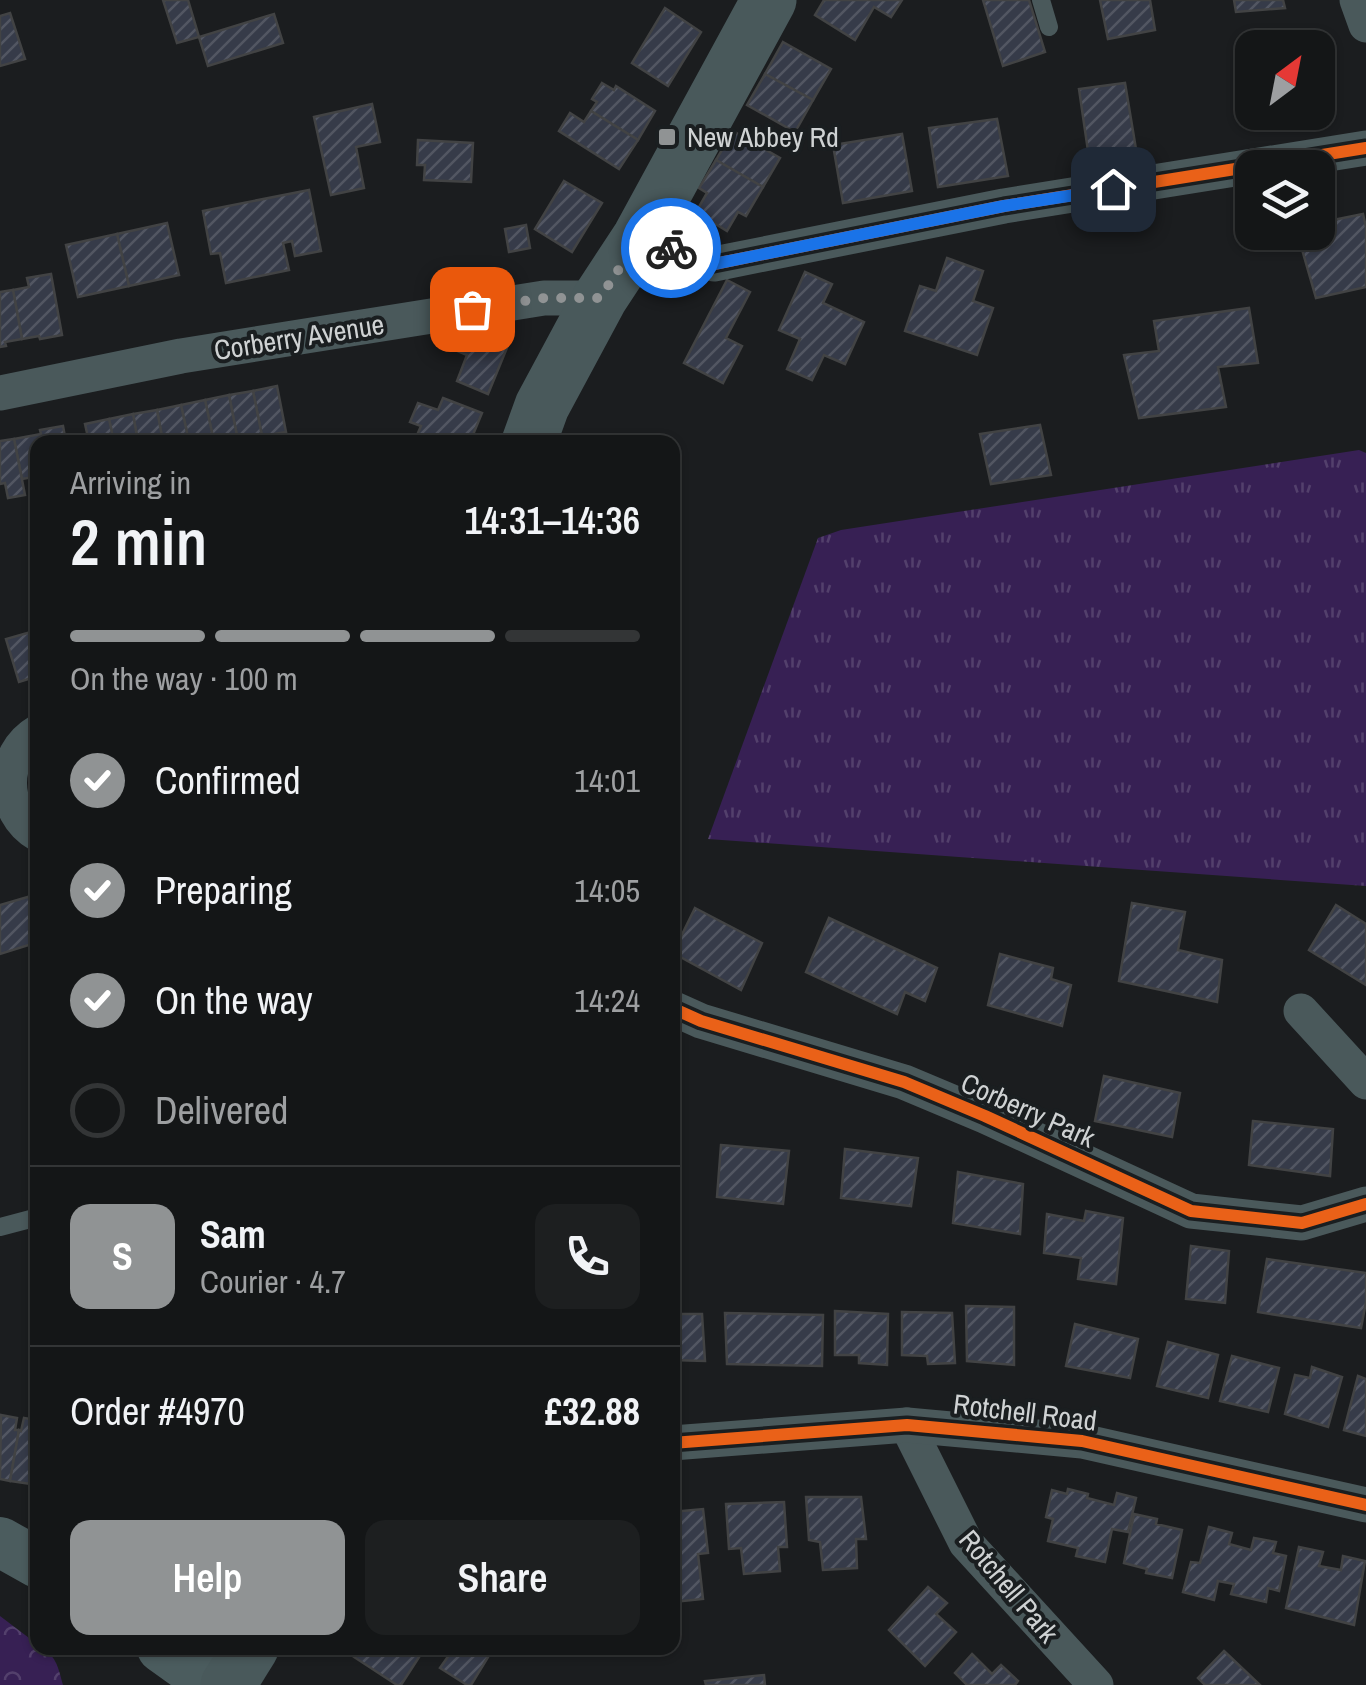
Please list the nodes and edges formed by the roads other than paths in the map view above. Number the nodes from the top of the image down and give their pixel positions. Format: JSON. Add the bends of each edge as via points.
{"nodes":[{"id":1,"x":769,"y":0,"type":"edge"},
{"id":2,"x":1041,"y":0,"type":"edge"},
{"id":3,"x":1357,"y":0,"type":"edge"},
{"id":4,"x":1366,"y":25,"type":"edge"},
{"id":5,"x":1048,"y":26,"type":"dead end"},
{"id":6,"x":1366,"y":148,"type":"edge"},
{"id":7,"x":640,"y":237,"type":"junction"},
{"id":8,"x":600,"y":298,"type":"junction"},
{"id":9,"x":0,"y":393,"type":"edge"},
{"id":10,"x":532,"y":435,"type":"edge"},
{"id":11,"x":30,"y":736,"type":"edge"},
{"id":12,"x":4,"y":803,"type":"edge"},
{"id":13,"x":30,"y":828,"type":"edge"},
{"id":14,"x":680,"y":1011,"type":"edge"},
{"id":15,"x":1302,"y":1011,"type":"dead end"},
{"id":16,"x":1365,"y":1076,"type":"edge"},
{"id":17,"x":1366,"y":1204,"type":"edge"},
{"id":18,"x":30,"y":1218,"type":"edge"},
{"id":19,"x":0,"y":1226,"type":"edge"},
{"id":20,"x":906,"y":1425,"type":"junction"},
{"id":21,"x":680,"y":1443,"type":"edge"},
{"id":22,"x":1366,"y":1506,"type":"edge"},
{"id":23,"x":172,"y":1655,"type":"edge"},
{"id":24,"x":246,"y":1655,"type":"edge"},
{"id":25,"x":214,"y":1685,"type":"edge"},
{"id":26,"x":228,"y":1685,"type":"edge"},
{"id":27,"x":1096,"y":1685,"type":"edge"}],
"edges":[{"from":1,"to":7,"type":"main road"},
{"from":2,"to":5,"type":"lane"},
{"from":3,"to":4,"type":"street"},
{"from":6,"to":7,"type":"street","via":[[1004,206],[714,264]]},
{"from":7,"to":8,"type":"main road"},
{"from":8,"to":9,"type":"street","name":"Corberry Avenue","via":[[544,298],[181,356]]},
{"from":8,"to":10,"type":"main road"},
{"from":11,"to":12,"type":"street","via":[[7,766]]},
{"from":12,"to":13,"type":"street"},
{"from":14,"to":17,"type":"street","name":"Corberry Park","via":[[904,1082],[1191,1211],[1302,1223]]},
{"from":15,"to":16,"type":"street"},
{"from":18,"to":19,"type":"lane"},
{"from":20,"to":21,"type":"street","name":"Rotchell Road"},
{"from":20,"to":22,"type":"street","name":"Rotchell Road","via":[[1082,1441]]},
{"from":20,"to":27,"type":"street","name":"Rotchell Park","via":[[966,1543]]},
{"from":23,"to":25,"type":"street"},
{"from":24,"to":26,"type":"main road"}]}
